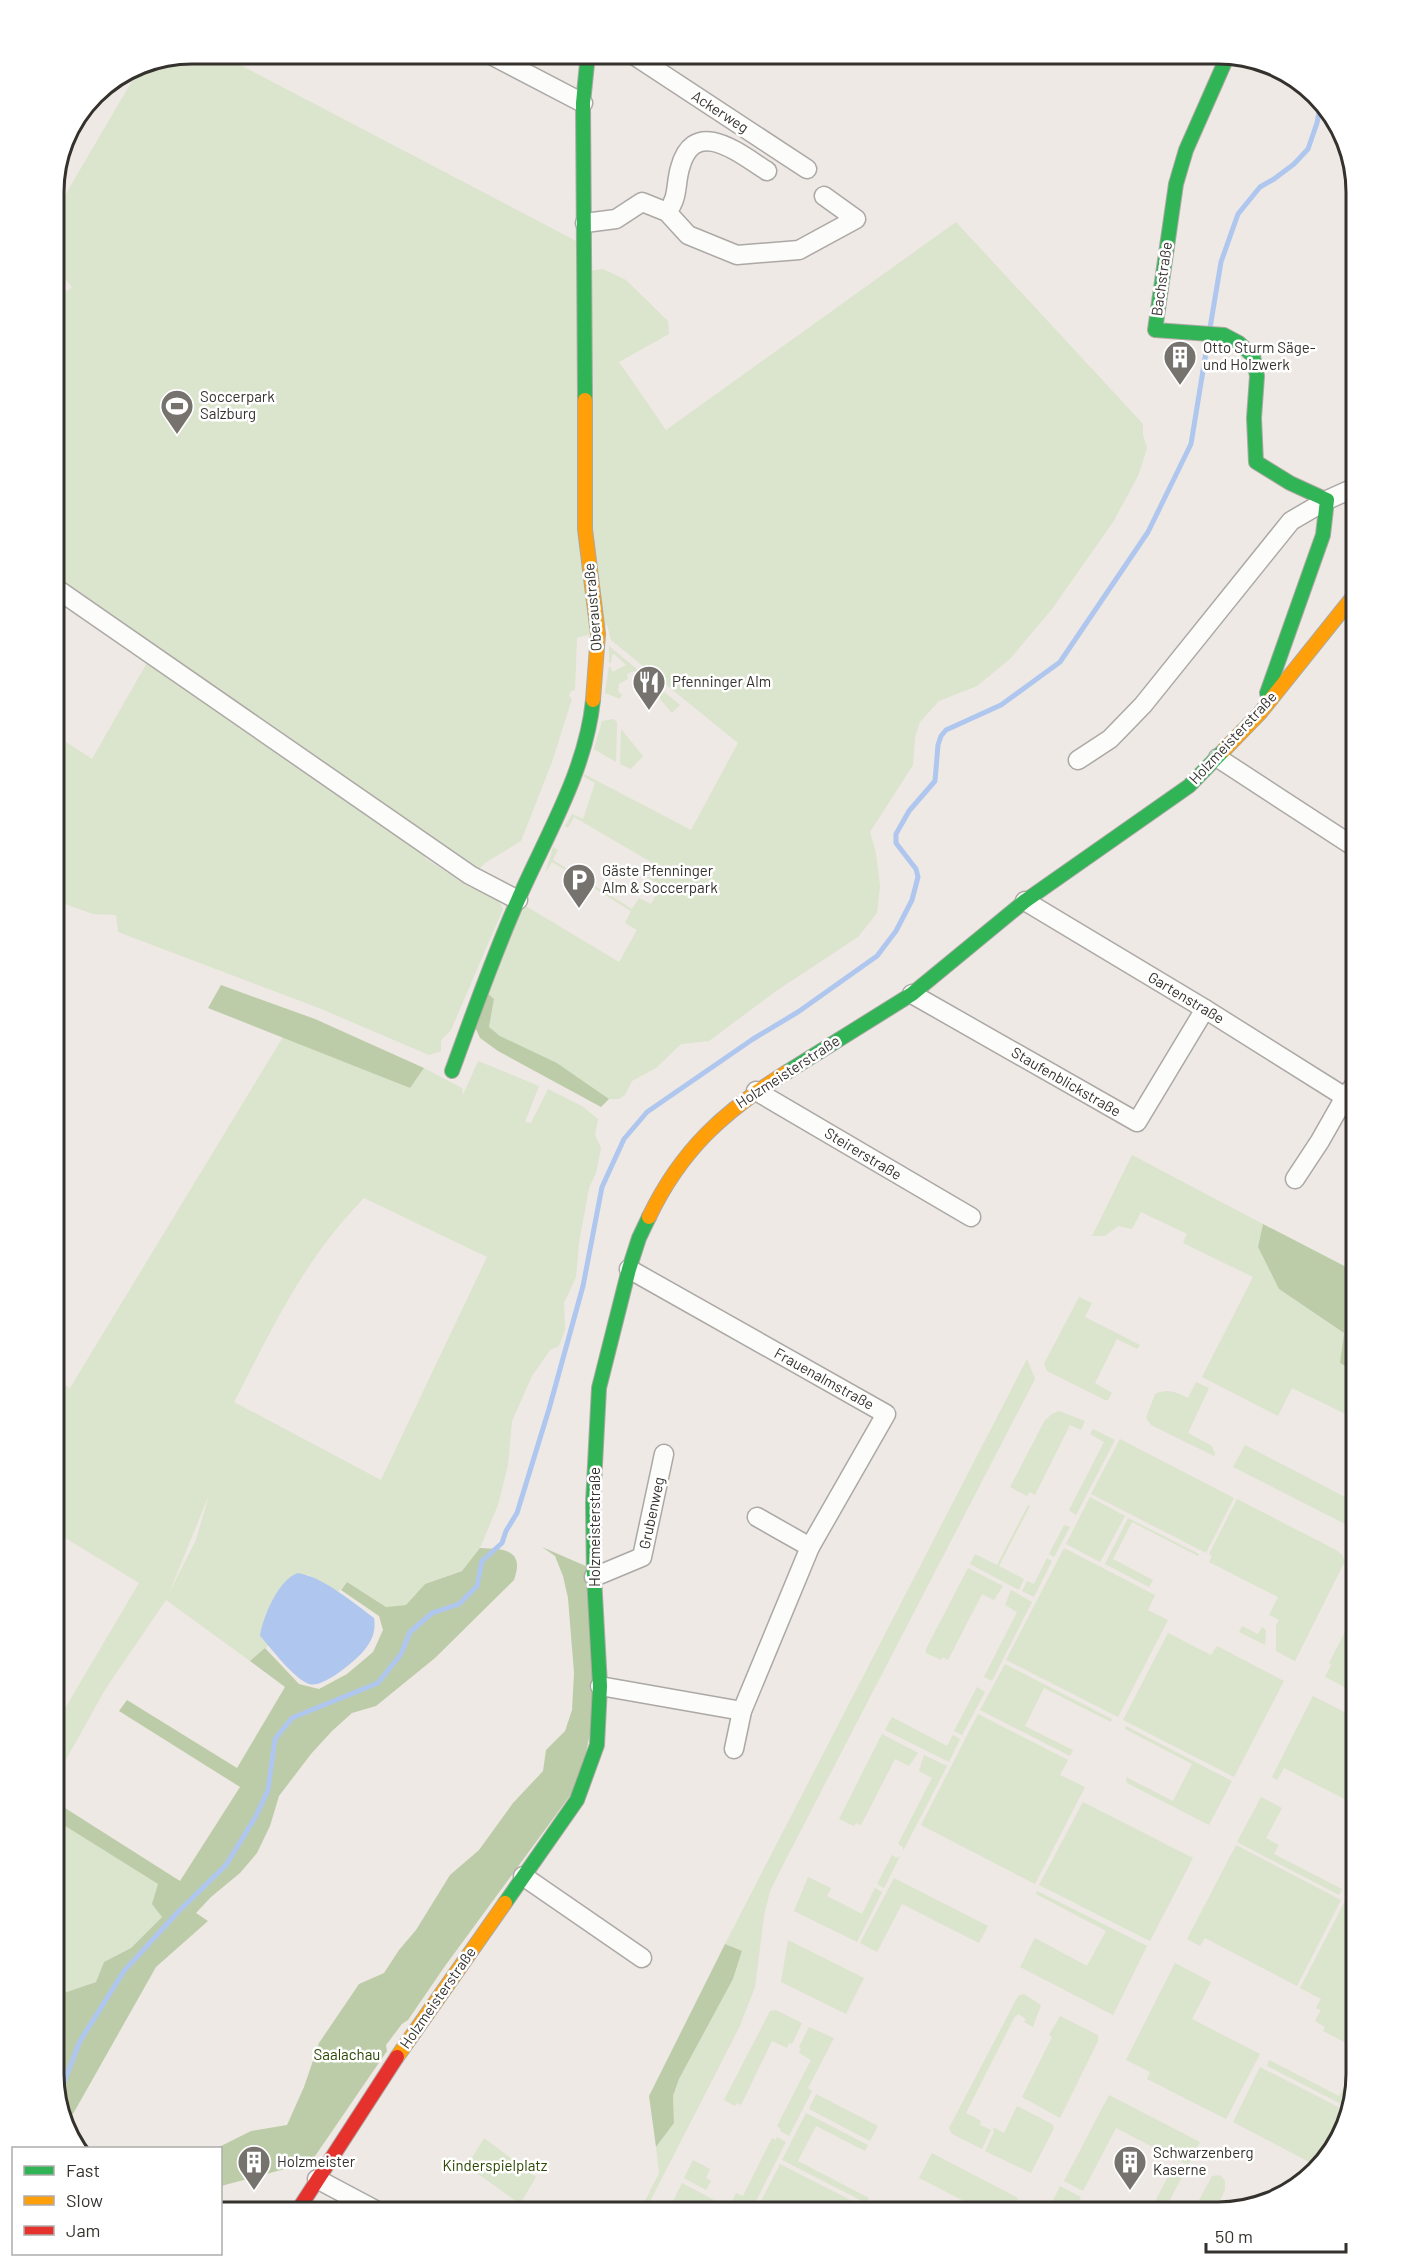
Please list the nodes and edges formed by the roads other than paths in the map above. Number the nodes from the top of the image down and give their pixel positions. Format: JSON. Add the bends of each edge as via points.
{"nodes":[{"id":1,"x":509,"y":64,"type":"edge"},
{"id":2,"x":587,"y":64,"type":"edge"},
{"id":3,"x":648,"y":64,"type":"edge"},
{"id":4,"x":1224,"y":65,"type":"edge"},
{"id":5,"x":583,"y":103,"type":"junction"},
{"id":6,"x":807,"y":169,"type":"dead end"},
{"id":7,"x":767,"y":171,"type":"dead end"},
{"id":8,"x":824,"y":196,"type":"dead end"},
{"id":9,"x":667,"y":212,"type":"junction"},
{"id":10,"x":585,"y":224,"type":"junction"},
{"id":11,"x":1346,"y":491,"type":"edge"},
{"id":12,"x":1326,"y":500,"type":"junction"},
{"id":13,"x":65,"y":594,"type":"edge"},
{"id":14,"x":1346,"y":606,"type":"edge"},
{"id":15,"x":1260,"y":713,"type":"junction"},
{"id":16,"x":1218,"y":758,"type":"junction"},
{"id":17,"x":1077,"y":760,"type":"dead end"},
{"id":18,"x":1346,"y":841,"type":"edge"},
{"id":19,"x":518,"y":900,"type":"junction"},
{"id":20,"x":1025,"y":901,"type":"junction"},
{"id":21,"x":912,"y":994,"type":"junction"},
{"id":22,"x":1205,"y":1009,"type":"junction"},
{"id":23,"x":452,"y":1071,"type":"dead end"},
{"id":24,"x":1346,"y":1088,"type":"edge"},
{"id":25,"x":756,"y":1090,"type":"junction"},
{"id":26,"x":1346,"y":1097,"type":"edge"},
{"id":27,"x":1295,"y":1179,"type":"dead end"},
{"id":28,"x":971,"y":1217,"type":"dead end"},
{"id":29,"x":629,"y":1269,"type":"junction"},
{"id":30,"x":664,"y":1454,"type":"dead end"},
{"id":31,"x":757,"y":1517,"type":"dead end"},
{"id":32,"x":810,"y":1547,"type":"junction"},
{"id":33,"x":594,"y":1577,"type":"junction"},
{"id":34,"x":600,"y":1686,"type":"junction"},
{"id":35,"x":742,"y":1712,"type":"junction"},
{"id":36,"x":734,"y":1749,"type":"dead end"},
{"id":37,"x":523,"y":1876,"type":"junction"},
{"id":38,"x":642,"y":1958,"type":"dead end"},
{"id":39,"x":316,"y":2179,"type":"junction"},
{"id":40,"x":303,"y":2202,"type":"edge"},
{"id":41,"x":360,"y":2202,"type":"edge"}],
"edges":[{"from":1,"to":5,"type":"street"},
{"from":2,"to":5,"type":"street","name":"Oberaustraße"},
{"from":3,"to":6,"type":"street","name":"Ackerweg"},
{"from":4,"to":12,"type":"street","name":"Bachstraße","via":[[1186,150],[1176,184],[1155,330],[1224,335],[1253,356],[1257,376],[1256,462]]},
{"from":5,"to":10,"type":"street","name":"Oberaustraße"},
{"from":7,"to":9,"type":"street","via":[[722,143],[696,143],[684,155],[675,202]]},
{"from":8,"to":9,"type":"street","via":[[856,219],[799,250],[736,255],[688,236]]},
{"from":9,"to":10,"type":"street","via":[[642,202],[616,219]]},
{"from":10,"to":19,"type":"street","name":"Oberaustraße","via":[[585,529],[596,606],[597,664],[592,714],[579,759],[560,814]]},
{"from":11,"to":12,"type":"street"},
{"from":12,"to":15,"type":"street","via":[[1323,535]]},
{"from":12,"to":17,"type":"street","via":[[1291,521],[1143,705],[1110,739]]},
{"from":13,"to":19,"type":"street","via":[[471,875]]},
{"from":14,"to":15,"type":"street","name":"Holzmeisterstraße"},
{"from":15,"to":16,"type":"street","name":"Holzmeisterstraße"},
{"from":16,"to":18,"type":"street"},
{"from":16,"to":20,"type":"street","name":"Holzmeisterstraße","via":[[1189,786]]},
{"from":19,"to":23,"type":"street","name":"Oberaustraße"},
{"from":20,"to":21,"type":"street","name":"Holzmeisterstraße"},
{"from":20,"to":22,"type":"street","name":"Gartenstraße"},
{"from":21,"to":22,"type":"street","name":"Staufenblickstraße","via":[[1137,1122]]},
{"from":21,"to":25,"type":"street","name":"Holzmeisterstraße"},
{"from":22,"to":24,"type":"street","name":"Gartenstraße"},
{"from":25,"to":28,"type":"street","name":"Steirerstraße"},
{"from":25,"to":29,"type":"street","name":"Holzmeisterstraße","via":[[704,1134],[676,1170],[639,1238]]},
{"from":26,"to":27,"type":"street","name":"Gartenstraße"},
{"from":29,"to":32,"type":"street","name":"Frauenalmstraße","via":[[885,1414]]},
{"from":29,"to":33,"type":"street","name":"Holzmeisterstraße","via":[[599,1389]]},
{"from":30,"to":33,"type":"street","name":"Grubenweg","via":[[642,1557]]},
{"from":31,"to":32,"type":"street"},
{"from":32,"to":35,"type":"street","name":"Frauenalmstraße"},
{"from":33,"to":34,"type":"street","name":"Holzmeisterstraße"},
{"from":34,"to":35,"type":"street"},
{"from":34,"to":37,"type":"street","name":"Holzmeisterstraße","via":[[597,1745],[577,1800]]},
{"from":35,"to":36,"type":"street","name":"Frauenalmstraße"},
{"from":37,"to":38,"type":"street"},
{"from":37,"to":39,"type":"street","name":"Holzmeisterstraße"},
{"from":39,"to":40,"type":"street","name":"Holzmeisterstraße"},
{"from":39,"to":41,"type":"street"}]}
